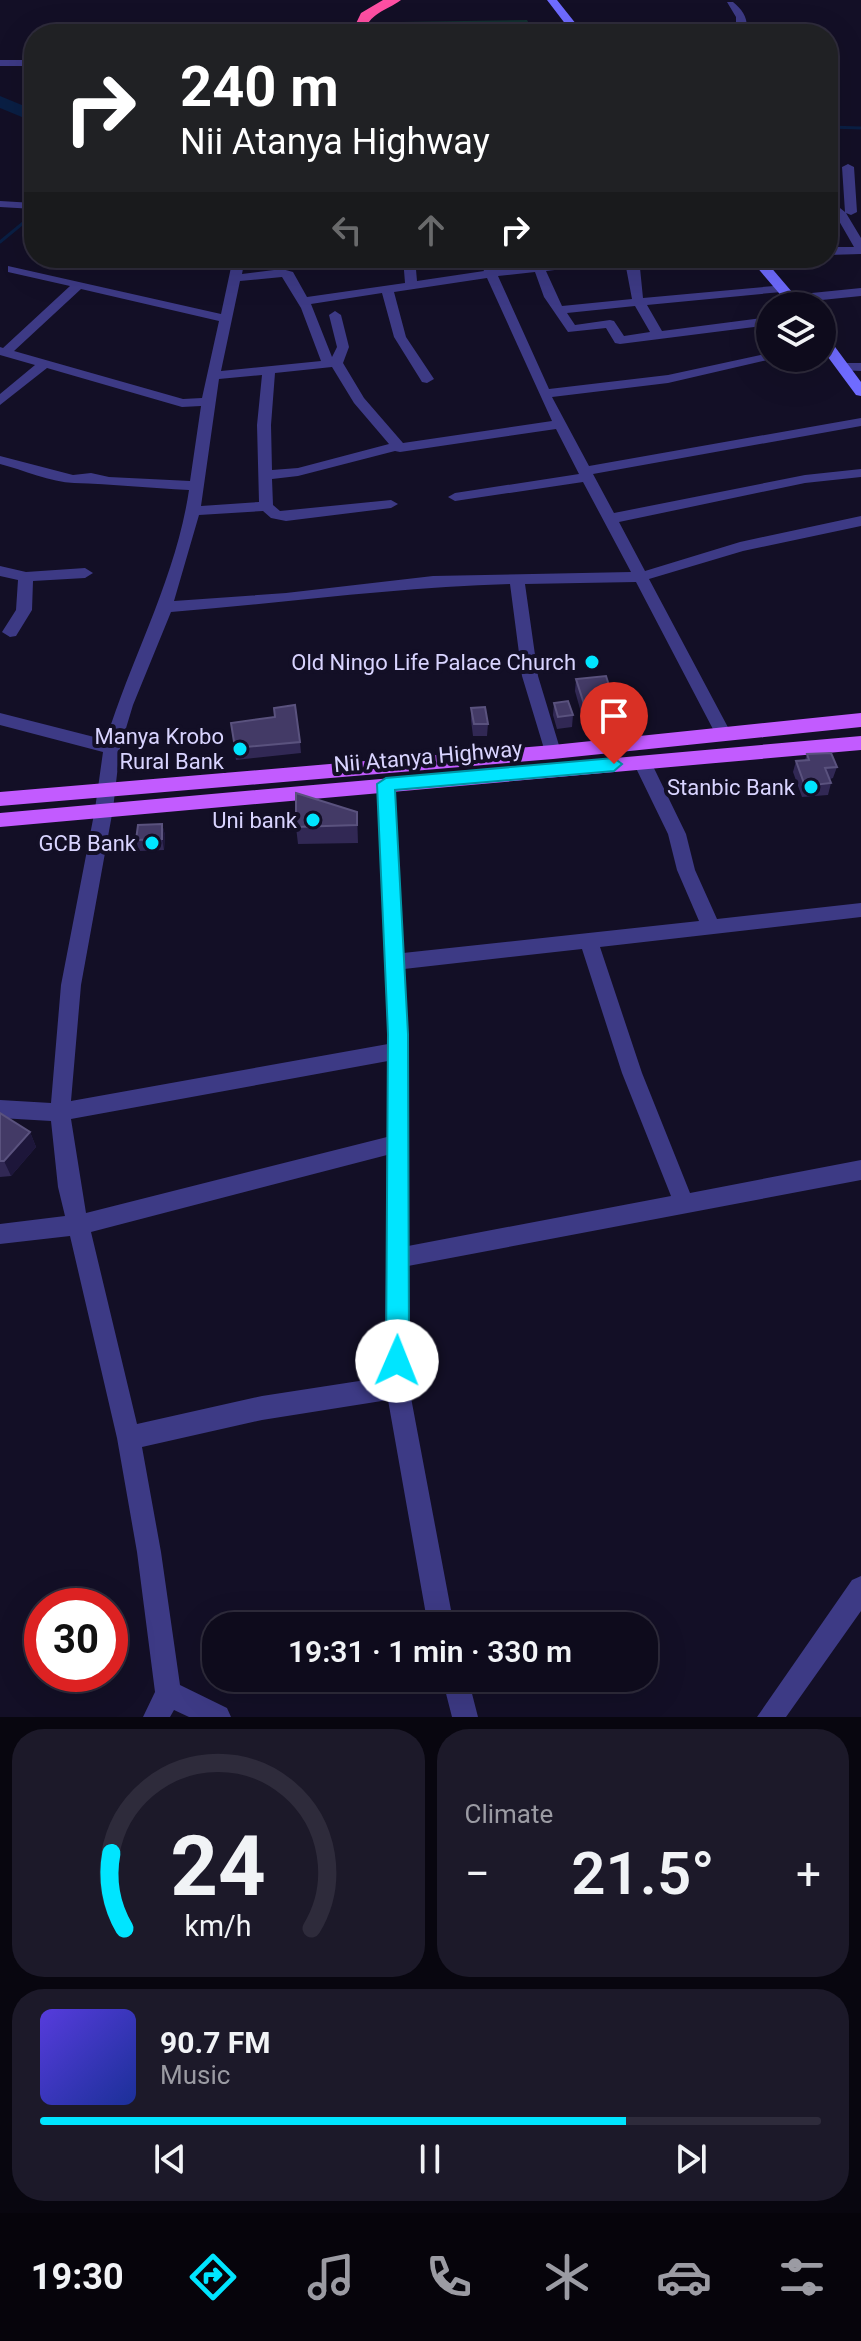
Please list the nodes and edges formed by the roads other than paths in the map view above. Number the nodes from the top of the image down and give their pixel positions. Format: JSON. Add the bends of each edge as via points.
{"nodes":[{"id":1,"x":395,"y":0,"type":"edge"},
{"id":2,"x":552,"y":0,"type":"edge"},
{"id":3,"x":565,"y":0,"type":"edge"},
{"id":4,"x":730,"y":4,"type":"dead end"},
{"id":5,"x":359,"y":24,"type":"edge"},
{"id":6,"x":571,"y":24,"type":"edge"},
{"id":7,"x":583,"y":24,"type":"edge"},
{"id":8,"x":742,"y":24,"type":"edge"},
{"id":9,"x":0,"y":63,"type":"edge"},
{"id":10,"x":24,"y":63,"type":"edge"},
{"id":11,"x":848,"y":167,"type":"dead end"},
{"id":12,"x":843,"y":211,"type":"edge"},
{"id":13,"x":861,"y":249,"type":"edge"},
{"id":14,"x":838,"y":250,"type":"edge"},
{"id":15,"x":237,"y":268,"type":"edge"},
{"id":16,"x":410,"y":268,"type":"edge"},
{"id":17,"x":488,"y":268,"type":"edge"},
{"id":18,"x":539,"y":268,"type":"joint"},
{"id":19,"x":633,"y":268,"type":"edge"},
{"id":20,"x":764,"y":268,"type":"edge"},
{"id":21,"x":12,"y":269,"type":"dead end"},
{"id":22,"x":491,"y":274,"type":"junction"},
{"id":23,"x":235,"y":278,"type":"junction"},
{"id":24,"x":78,"y":285,"type":"junction"},
{"id":25,"x":411,"y":286,"type":"junction"},
{"id":26,"x":387,"y":288,"type":"junction"},
{"id":27,"x":785,"y":292,"type":"edge"},
{"id":28,"x":861,"y":292,"type":"edge"},
{"id":29,"x":836,"y":294,"type":"edge"},
{"id":30,"x":756,"y":299,"type":"edge"},
{"id":31,"x":303,"y":301,"type":"junction"},
{"id":32,"x":638,"y":301,"type":"junction"},
{"id":33,"x":560,"y":310,"type":"junction"},
{"id":34,"x":335,"y":315,"type":"dead end"},
{"id":35,"x":225,"y":319,"type":"junction"},
{"id":36,"x":756,"y":323,"type":"edge"},
{"id":37,"x":658,"y":336,"type":"junction"},
{"id":38,"x":3,"y":352,"type":"edge"},
{"id":39,"x":836,"y":359,"type":"edge"},
{"id":40,"x":756,"y":360,"type":"edge"},
{"id":41,"x":45,"y":363,"type":"junction"},
{"id":42,"x":332,"y":363,"type":"junction"},
{"id":43,"x":844,"y":367,"type":"junction"},
{"id":44,"x":861,"y":367,"type":"edge"},
{"id":45,"x":269,"y":369,"type":"junction"},
{"id":46,"x":213,"y":376,"type":"junction"},
{"id":47,"x":427,"y":379,"type":"dead end"},
{"id":48,"x":861,"y":392,"type":"edge"},
{"id":49,"x":544,"y":394,"type":"junction"},
{"id":50,"x":0,"y":401,"type":"edge"},
{"id":51,"x":208,"y":402,"type":"junction"},
{"id":52,"x":861,"y":422,"type":"edge"},
{"id":53,"x":560,"y":424,"type":"junction"},
{"id":54,"x":396,"y":446,"type":"junction"},
{"id":55,"x":0,"y":460,"type":"edge"},
{"id":56,"x":861,"y":473,"type":"edge"},
{"id":57,"x":586,"y":474,"type":"junction"},
{"id":58,"x":265,"y":475,"type":"junction"},
{"id":59,"x":198,"y":486,"type":"junction"},
{"id":60,"x":455,"y":497,"type":"dead end"},
{"id":61,"x":391,"y":504,"type":"dead end"},
{"id":62,"x":266,"y":506,"type":"junction"},
{"id":63,"x":193,"y":511,"type":"junction"},
{"id":64,"x":609,"y":519,"type":"junction"},
{"id":65,"x":861,"y":521,"type":"edge"},
{"id":66,"x":0,"y":571,"type":"edge"},
{"id":67,"x":85,"y":573,"type":"dead end"},
{"id":68,"x":26,"y":577,"type":"junction"},
{"id":69,"x":639,"y":577,"type":"junction"},
{"id":70,"x":517,"y":579,"type":"junction"},
{"id":71,"x":165,"y":607,"type":"junction"},
{"id":72,"x":10,"y":632,"type":"dead end"},
{"id":73,"x":0,"y":719,"type":"edge"},
{"id":74,"x":861,"y":720,"type":"edge"},
{"id":75,"x":723,"y":733,"type":"junction"},
{"id":76,"x":861,"y":743,"type":"edge"},
{"id":77,"x":112,"y":748,"type":"junction"},
{"id":78,"x":553,"y":752,"type":"junction"},
{"id":79,"x":642,"y":762,"type":"junction"},
{"id":80,"x":386,"y":784,"type":"junction"},
{"id":81,"x":0,"y":799,"type":"edge"},
{"id":82,"x":106,"y":799,"type":"junction"},
{"id":83,"x":0,"y":820,"type":"edge"},
{"id":84,"x":861,"y":910,"type":"edge"},
{"id":85,"x":711,"y":927,"type":"junction"},
{"id":86,"x":589,"y":940,"type":"junction"},
{"id":87,"x":396,"y":962,"type":"junction"},
{"id":88,"x":398,"y":1051,"type":"junction"},
{"id":89,"x":0,"y":1109,"type":"edge"},
{"id":90,"x":60,"y":1112,"type":"junction"},
{"id":91,"x":399,"y":1143,"type":"junction"},
{"id":92,"x":861,"y":1170,"type":"edge"},
{"id":93,"x":684,"y":1203,"type":"junction"},
{"id":94,"x":77,"y":1225,"type":"junction"},
{"id":95,"x":0,"y":1234,"type":"edge"},
{"id":96,"x":398,"y":1258,"type":"junction"},
{"id":97,"x":397,"y":1387,"type":"junction"},
{"id":98,"x":129,"y":1438,"type":"junction"},
{"id":99,"x":861,"y":1589,"type":"edge"},
{"id":100,"x":438,"y":1612,"type":"edge"},
{"id":101,"x":459,"y":1692,"type":"edge"},
{"id":102,"x":168,"y":1693,"type":"junction"},
{"id":103,"x":772,"y":1716,"type":"edge"},
{"id":104,"x":156,"y":1717,"type":"edge"},
{"id":105,"x":218,"y":1717,"type":"edge"},
{"id":106,"x":465,"y":1717,"type":"edge"}],
"edges":[{"from":1,"to":5,"type":"highway"},
{"from":2,"to":6,"type":"main road"},
{"from":3,"to":7,"type":"main road"},
{"from":4,"to":8,"type":"street","via":[[742,16]]},
{"from":9,"to":10,"type":"street"},
{"from":11,"to":12,"type":"street"},
{"from":12,"to":13,"type":"street"},
{"from":13,"to":14,"type":"street"},
{"from":15,"to":23,"type":"street"},
{"from":16,"to":25,"type":"street"},
{"from":17,"to":22,"type":"street"},
{"from":18,"to":22,"type":"street"},
{"from":18,"to":33,"type":"street"},
{"from":19,"to":32,"type":"street"},
{"from":20,"to":27,"type":"main road"},
{"from":21,"to":24,"type":"street"},
{"from":22,"to":25,"type":"street"},
{"from":22,"to":49,"type":"street"},
{"from":23,"to":31,"type":"street","via":[[289,275]]},
{"from":23,"to":35,"type":"street"},
{"from":24,"to":35,"type":"street"},
{"from":24,"to":38,"type":"street"},
{"from":25,"to":26,"type":"street"},
{"from":26,"to":31,"type":"street"},
{"from":26,"to":47,"type":"street","via":[[400,337]]},
{"from":28,"to":29,"type":"street"},
{"from":30,"to":32,"type":"street"},
{"from":31,"to":42,"type":"street"},
{"from":32,"to":33,"type":"street"},
{"from":32,"to":37,"type":"street"},
{"from":33,"to":37,"type":"street","via":[[572,329],[610,324],[620,340]]},
{"from":34,"to":42,"type":"street","via":[[344,351]]},
{"from":35,"to":46,"type":"street"},
{"from":36,"to":37,"type":"street"},
{"from":38,"to":41,"type":"street"},
{"from":39,"to":43,"type":"main road"},
{"from":40,"to":49,"type":"street","via":[[668,379]]},
{"from":41,"to":50,"type":"street"},
{"from":41,"to":51,"type":"street","via":[[182,403]]},
{"from":42,"to":45,"type":"street"},
{"from":42,"to":54,"type":"street"},
{"from":43,"to":44,"type":"street"},
{"from":43,"to":48,"type":"main road"},
{"from":45,"to":46,"type":"street"},
{"from":45,"to":58,"type":"street"},
{"from":46,"to":51,"type":"street"},
{"from":49,"to":53,"type":"street"},
{"from":51,"to":59,"type":"street"},
{"from":52,"to":57,"type":"street"},
{"from":53,"to":54,"type":"street"},
{"from":53,"to":57,"type":"street"},
{"from":54,"to":58,"type":"street","via":[[298,472]]},
{"from":55,"to":59,"type":"street","via":[[73,479]]},
{"from":56,"to":64,"type":"street","via":[[805,479]]},
{"from":57,"to":60,"type":"street"},
{"from":57,"to":64,"type":"street"},
{"from":58,"to":62,"type":"street"},
{"from":59,"to":63,"type":"street"},
{"from":61,"to":62,"type":"street","via":[[286,516]]},
{"from":62,"to":63,"type":"street"},
{"from":63,"to":71,"type":"street"},
{"from":64,"to":69,"type":"street"},
{"from":65,"to":69,"type":"street","via":[[740,547]]},
{"from":66,"to":68,"type":"street"},
{"from":67,"to":68,"type":"street"},
{"from":68,"to":72,"type":"street","via":[[24,610]]},
{"from":69,"to":70,"type":"street"},
{"from":69,"to":75,"type":"street"},
{"from":70,"to":71,"type":"street","via":[[395,583]]},
{"from":70,"to":78,"type":"street","via":[[530,676]]},
{"from":71,"to":77,"type":"street"},
{"from":73,"to":77,"type":"street"},
{"from":74,"to":75,"type":"main road"},
{"from":75,"to":78,"type":"main road"},
{"from":76,"to":79,"type":"main road","name":"Nii Atanya Highway"},
{"from":77,"to":82,"type":"street"},
{"from":78,"to":82,"type":"main road"},
{"from":79,"to":80,"type":"main road","name":"Nii Atanya Highway"},
{"from":79,"to":85,"type":"street","via":[[677,834]]},
{"from":80,"to":82,"type":"main road","name":"Nii Atanya Highway"},
{"from":80,"to":87,"type":"street"},
{"from":81,"to":82,"type":"main road"},
{"from":82,"to":83,"type":"main road","name":"Nii Atanya Highway"},
{"from":82,"to":90,"type":"street","via":[[67,1010]]},
{"from":84,"to":85,"type":"street"},
{"from":85,"to":86,"type":"street"},
{"from":86,"to":87,"type":"street"},
{"from":86,"to":93,"type":"street","via":[[635,1086]]},
{"from":87,"to":88,"type":"street"},
{"from":88,"to":90,"type":"street"},
{"from":88,"to":91,"type":"street"},
{"from":89,"to":90,"type":"street"},
{"from":90,"to":94,"type":"street"},
{"from":91,"to":94,"type":"street"},
{"from":91,"to":96,"type":"street"},
{"from":92,"to":93,"type":"street"},
{"from":93,"to":96,"type":"street"},
{"from":94,"to":95,"type":"street"},
{"from":94,"to":98,"type":"street"},
{"from":96,"to":97,"type":"street"},
{"from":97,"to":98,"type":"street","via":[[240,1411]]},
{"from":97,"to":100,"type":"street"},
{"from":98,"to":102,"type":"street"},
{"from":99,"to":103,"type":"street"},
{"from":101,"to":106,"type":"street"},
{"from":102,"to":104,"type":"street"},
{"from":102,"to":105,"type":"street"}]}
